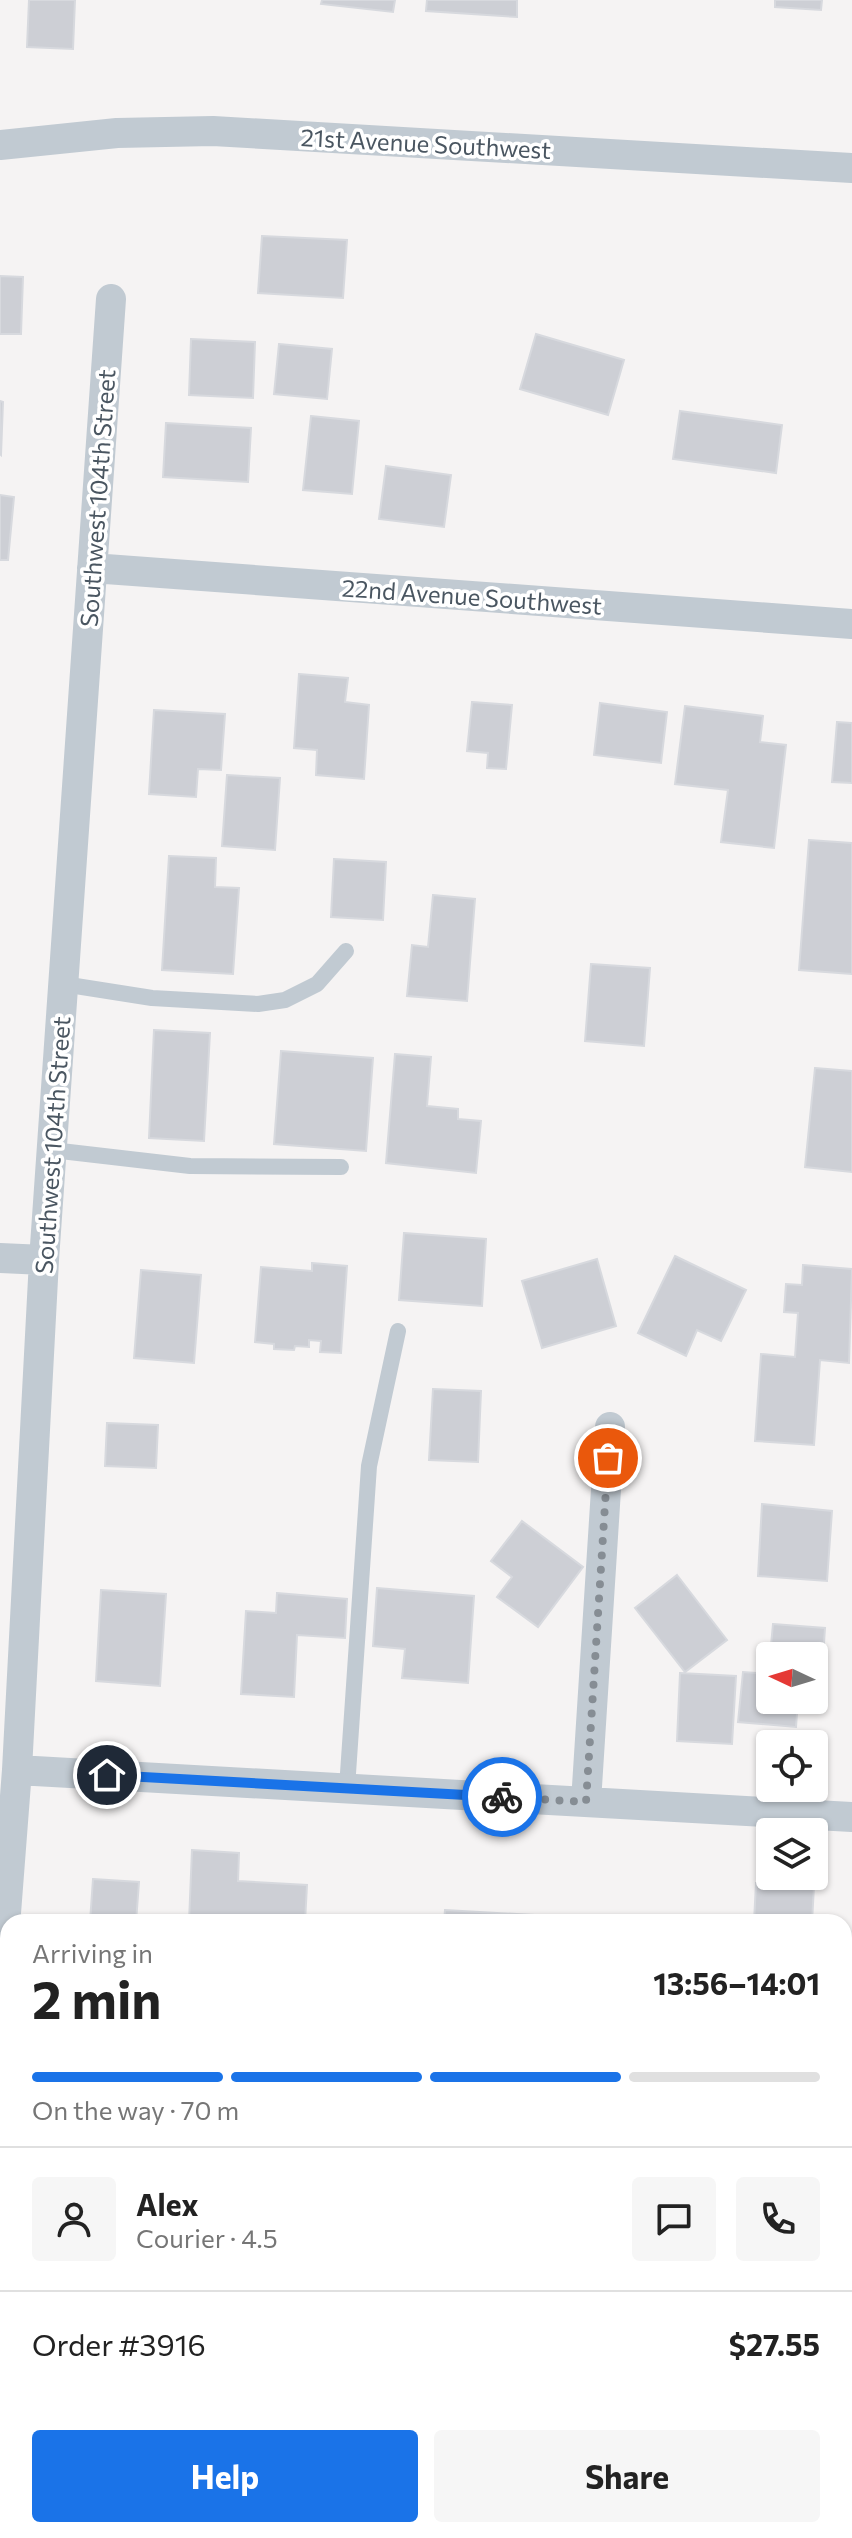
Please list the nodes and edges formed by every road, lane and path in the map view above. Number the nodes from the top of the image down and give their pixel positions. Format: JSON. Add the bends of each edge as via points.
{"nodes":[{"id":1,"x":0,"y":145,"type":"edge"},
{"id":2,"x":852,"y":168,"type":"edge"},
{"id":3,"x":111,"y":299,"type":"dead end"},
{"id":4,"x":92,"y":568,"type":"junction"},
{"id":5,"x":852,"y":624,"type":"edge"},
{"id":6,"x":346,"y":951,"type":"dead end"},
{"id":7,"x":63,"y":984,"type":"junction"},
{"id":8,"x":52,"y":1150,"type":"junction"},
{"id":9,"x":341,"y":1167,"type":"dead end"},
{"id":10,"x":0,"y":1258,"type":"edge"},
{"id":11,"x":44,"y":1260,"type":"junction"},
{"id":12,"x":398,"y":1331,"type":"dead end"},
{"id":13,"x":610,"y":1427,"type":"dead end"},
{"id":14,"x":17,"y":1770,"type":"junction"},
{"id":15,"x":347,"y":1788,"type":"junction"},
{"id":16,"x":586,"y":1802,"type":"junction"},
{"id":17,"x":852,"y":1817,"type":"edge"},
{"id":18,"x":6,"y":1914,"type":"edge"}],
"edges":[{"from":1,"to":2,"type":"street","name":"21st Avenue Southwest","via":[[117,133],[213,131]]},
{"from":3,"to":4,"type":"street","name":"Southwest 104th Street"},
{"from":4,"to":5,"type":"street","name":"22nd Avenue Southwest"},
{"from":4,"to":7,"type":"street","name":"Southwest 104th Street"},
{"from":6,"to":7,"type":"lane","via":[[317,984],[285,1000],[258,1004],[152,998]]},
{"from":7,"to":8,"type":"street","name":"Southwest 104th Street"},
{"from":8,"to":9,"type":"lane","via":[[190,1166]]},
{"from":8,"to":11,"type":"street","name":"Southwest 104th Street"},
{"from":10,"to":11,"type":"street"},
{"from":11,"to":14,"type":"street","name":"Southwest 104th Street"},
{"from":12,"to":15,"type":"lane","via":[[369,1466]]},
{"from":13,"to":16,"type":"street"},
{"from":14,"to":15,"type":"street"},
{"from":14,"to":18,"type":"street","name":"Southwest 104th Street"},
{"from":15,"to":16,"type":"street"},
{"from":16,"to":17,"type":"street"}]}
